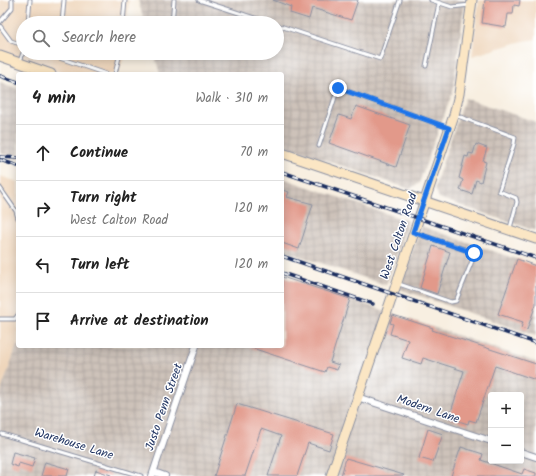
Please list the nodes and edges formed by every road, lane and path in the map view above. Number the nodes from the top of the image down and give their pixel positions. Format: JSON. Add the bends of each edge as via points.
{"nodes":[{"id":1,"x":12,"y":0,"type":"edge"},
{"id":2,"x":30,"y":0,"type":"edge"},
{"id":3,"x":64,"y":0,"type":"edge"},
{"id":4,"x":125,"y":0,"type":"edge"},
{"id":5,"x":174,"y":0,"type":"edge"},
{"id":6,"x":199,"y":0,"type":"edge"},
{"id":7,"x":400,"y":0,"type":"edge"},
{"id":8,"x":431,"y":0,"type":"edge"},
{"id":9,"x":472,"y":2,"type":"edge"},
{"id":10,"x":439,"y":3,"type":"junction"},
{"id":11,"x":29,"y":16,"type":"edge"},
{"id":12,"x":63,"y":16,"type":"edge"},
{"id":13,"x":124,"y":16,"type":"edge"},
{"id":14,"x":173,"y":16,"type":"edge"},
{"id":15,"x":248,"y":16,"type":"edge"},
{"id":16,"x":0,"y":22,"type":"edge"},
{"id":17,"x":0,"y":26,"type":"edge"},
{"id":18,"x":284,"y":27,"type":"edge"},
{"id":19,"x":16,"y":42,"type":"edge"},
{"id":20,"x":0,"y":56,"type":"edge"},
{"id":21,"x":21,"y":60,"type":"edge"},
{"id":22,"x":66,"y":60,"type":"edge"},
{"id":23,"x":118,"y":60,"type":"edge"},
{"id":24,"x":20,"y":63,"type":"junction"},
{"id":25,"x":426,"y":66,"type":"dead end"},
{"id":26,"x":46,"y":72,"type":"edge"},
{"id":27,"x":100,"y":72,"type":"edge"},
{"id":28,"x":115,"y":72,"type":"edge"},
{"id":29,"x":454,"y":115,"type":"junction"},
{"id":30,"x":449,"y":128,"type":"junction"},
{"id":31,"x":319,"y":146,"type":"dead end"},
{"id":32,"x":284,"y":154,"type":"edge"},
{"id":33,"x":0,"y":188,"type":"edge"},
{"id":34,"x":424,"y":201,"type":"junction"},
{"id":35,"x":16,"y":211,"type":"edge"},
{"id":36,"x":509,"y":230,"type":"junction"},
{"id":37,"x":413,"y":232,"type":"junction"},
{"id":38,"x":536,"y":239,"type":"edge"},
{"id":39,"x":396,"y":282,"type":"junction"},
{"id":40,"x":16,"y":318,"type":"edge"},
{"id":41,"x":0,"y":319,"type":"edge"},
{"id":42,"x":195,"y":348,"type":"edge"},
{"id":43,"x":357,"y":397,"type":"junction"},
{"id":44,"x":2,"y":434,"type":"dead end"},
{"id":45,"x":488,"y":441,"type":"edge"},
{"id":46,"x":524,"y":453,"type":"edge"},
{"id":47,"x":536,"y":457,"type":"edge"},
{"id":48,"x":153,"y":474,"type":"edge"},
{"id":49,"x":141,"y":476,"type":"edge"},
{"id":50,"x":165,"y":476,"type":"edge"},
{"id":51,"x":331,"y":476,"type":"edge"}],
"edges":[{"from":1,"to":16,"type":"lane","via":[[12,8]]},
{"from":2,"to":11,"type":"lane"},
{"from":3,"to":12,"type":"lane"},
{"from":4,"to":13,"type":"lane"},
{"from":5,"to":14,"type":"lane"},
{"from":6,"to":15,"type":"lane"},
{"from":7,"to":18,"type":"lane","via":[[380,59]]},
{"from":8,"to":10,"type":"lane"},
{"from":9,"to":10,"type":"lane","via":[[452,7]]},
{"from":9,"to":29,"type":"main road","name":"West Calton Road"},
{"from":10,"to":25,"type":"lane"},
{"from":17,"to":19,"type":"lane","via":[[11,40]]},
{"from":20,"to":24,"type":"main road"},
{"from":21,"to":24,"type":"lane"},
{"from":22,"to":27,"type":"lane"},
{"from":23,"to":28,"type":"lane"},
{"from":24,"to":26,"type":"main road"},
{"from":29,"to":30,"type":"main road","name":"West Calton Road"},
{"from":29,"to":36,"type":"lane","via":[[515,137],[499,191],[516,198]]},
{"from":30,"to":31,"type":"lane","via":[[338,88]]},
{"from":30,"to":34,"type":"main road","name":"West Calton Road"},
{"from":32,"to":34,"type":"main road"},
{"from":33,"to":35,"type":"lane"},
{"from":34,"to":36,"type":"main road"},
{"from":34,"to":37,"type":"main road","name":"West Calton Road"},
{"from":36,"to":38,"type":"main road"},
{"from":37,"to":39,"type":"main road","name":"West Calton Road"},
{"from":37,"to":39,"type":"lane","via":[[473,252],[474,256],[456,301],[451,302]]},
{"from":39,"to":43,"type":"main road","name":"West Calton Road"},
{"from":40,"to":41,"type":"lane"},
{"from":42,"to":48,"type":"street","name":"Justo Penn Street"},
{"from":43,"to":45,"type":"street","name":"Modern Lane"},
{"from":43,"to":51,"type":"main road","name":"West Calton Road"},
{"from":44,"to":49,"type":"lane","name":"Warehouse Lane"},
{"from":46,"to":47,"type":"street"},
{"from":48,"to":50,"type":"street"}]}
